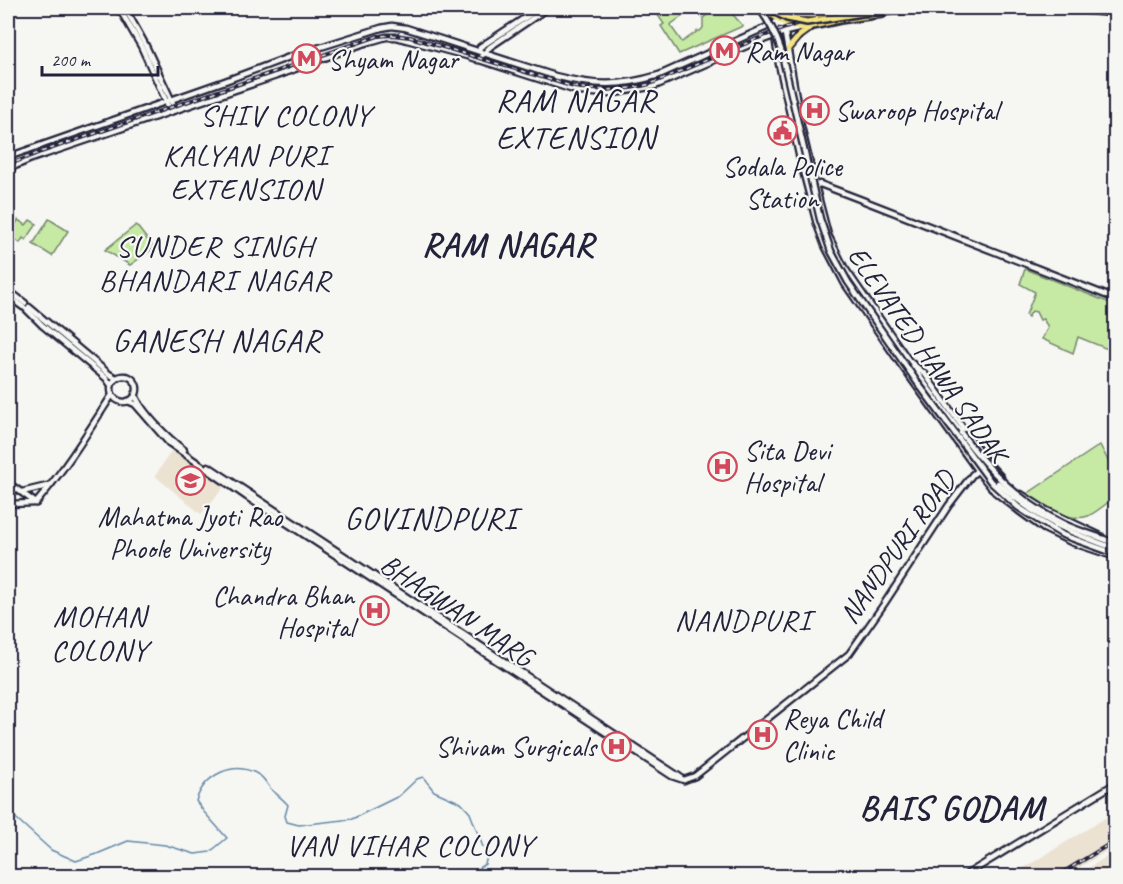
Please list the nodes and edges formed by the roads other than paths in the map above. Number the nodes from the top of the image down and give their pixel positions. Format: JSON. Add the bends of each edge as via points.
{"nodes":[{"id":1,"x":119,"y":8,"type":"edge"},
{"id":2,"x":125,"y":8,"type":"edge"},
{"id":3,"x":540,"y":8,"type":"edge"},
{"id":4,"x":548,"y":8,"type":"edge"},
{"id":5,"x":760,"y":8,"type":"edge"},
{"id":6,"x":768,"y":8,"type":"edge"},
{"id":7,"x":779,"y":8,"type":"edge"},
{"id":8,"x":787,"y":8,"type":"edge"},
{"id":9,"x":837,"y":8,"type":"edge"},
{"id":10,"x":857,"y":8,"type":"edge"},
{"id":11,"x":1019,"y":9,"type":"edge"},
{"id":12,"x":1116,"y":14,"type":"edge"},
{"id":13,"x":776,"y":21,"type":"junction"},
{"id":14,"x":784,"y":24,"type":"junction"},
{"id":15,"x":814,"y":27,"type":"junction"},
{"id":16,"x":804,"y":28,"type":"junction"},
{"id":17,"x":369,"y":31,"type":"junction"},
{"id":18,"x":785,"y":33,"type":"junction"},
{"id":19,"x":775,"y":36,"type":"junction"},
{"id":20,"x":372,"y":41,"type":"junction"},
{"id":21,"x":788,"y":49,"type":"junction"},
{"id":22,"x":482,"y":52,"type":"junction"},
{"id":23,"x":478,"y":60,"type":"junction"},
{"id":24,"x":169,"y":100,"type":"junction"},
{"id":25,"x":174,"y":111,"type":"junction"},
{"id":26,"x":8,"y":157,"type":"edge"},
{"id":27,"x":8,"y":169,"type":"edge"},
{"id":28,"x":815,"y":185,"type":"junction"},
{"id":29,"x":807,"y":186,"type":"junction"},
{"id":30,"x":8,"y":290,"type":"edge"},
{"id":31,"x":8,"y":296,"type":"edge"},
{"id":32,"x":1116,"y":299,"type":"edge"},
{"id":33,"x":26,"y":307,"type":"junction"},
{"id":34,"x":909,"y":361,"type":"junction"},
{"id":35,"x":116,"y":378,"type":"junction"},
{"id":36,"x":111,"y":385,"type":"junction"},
{"id":37,"x":135,"y":394,"type":"junction"},
{"id":38,"x":112,"y":395,"type":"junction"},
{"id":39,"x":128,"y":401,"type":"junction"},
{"id":40,"x":985,"y":464,"type":"junction"},
{"id":41,"x":977,"y":470,"type":"junction"},
{"id":42,"x":51,"y":485,"type":"junction"},
{"id":43,"x":8,"y":488,"type":"edge"},
{"id":44,"x":22,"y":492,"type":"junction"},
{"id":45,"x":36,"y":503,"type":"junction"},
{"id":46,"x":8,"y":504,"type":"edge"},
{"id":47,"x":1103,"y":537,"type":"junction"},
{"id":48,"x":1116,"y":543,"type":"edge"},
{"id":49,"x":1116,"y":549,"type":"edge"},
{"id":50,"x":1097,"y":551,"type":"junction"},
{"id":51,"x":1116,"y":556,"type":"edge"},
{"id":52,"x":684,"y":780,"type":"junction"},
{"id":53,"x":1116,"y":783,"type":"edge"},
{"id":54,"x":964,"y":876,"type":"edge"}],
"edges":[{"from":1,"to":24,"type":"main road"},
{"from":2,"to":24,"type":"main road"},
{"from":3,"to":22,"type":"main road","via":[[480,47]]},
{"from":4,"to":22,"type":"main road"},
{"from":5,"to":13,"type":"highway"},
{"from":5,"to":51,"type":"main road","name":"ELEVATED HAWA SADAK","bridge":true,"via":[[777,37],[825,234],[848,282],[991,483],[1018,507],[1063,535]]},
{"from":6,"to":12,"type":"highway","bridge":true,"via":[[807,22],[923,9],[1074,9]]},
{"from":7,"to":10,"type":"highway","bridge":true,"via":[[808,15]]},
{"from":7,"to":13,"type":"main road"},
{"from":8,"to":9,"type":"highway","via":[[808,13]]},
{"from":8,"to":14,"type":"main road"},
{"from":11,"to":12,"type":"highway"},
{"from":11,"to":15,"type":"highway","via":[[898,12]]},
{"from":13,"to":14,"type":"highway"},
{"from":13,"to":19,"type":"main road"},
{"from":13,"to":22,"type":"main road","via":[[659,75],[626,83],[580,82]]},
{"from":14,"to":16,"type":"highway"},
{"from":14,"to":18,"type":"main road"},
{"from":15,"to":16,"type":"highway"},
{"from":15,"to":21,"type":"highway"},
{"from":16,"to":18,"type":"main road"},
{"from":17,"to":20,"type":"main road"},
{"from":17,"to":22,"type":"main road","via":[[406,28]]},
{"from":17,"to":24,"type":"main road"},
{"from":18,"to":19,"type":"main road"},
{"from":18,"to":21,"type":"main road"},
{"from":19,"to":23,"type":"main road","via":[[655,86],[609,94],[580,92]]},
{"from":19,"to":29,"type":"main road"},
{"from":20,"to":23,"type":"main road","via":[[396,37]]},
{"from":20,"to":25,"type":"main road"},
{"from":21,"to":28,"type":"main road"},
{"from":22,"to":23,"type":"main road"},
{"from":24,"to":25,"type":"main road"},
{"from":24,"to":26,"type":"main road"},
{"from":25,"to":27,"type":"main road"},
{"from":28,"to":29,"type":"main road"},
{"from":28,"to":32,"type":"main road"},
{"from":28,"to":34,"type":"main road","via":[[828,235],[844,267]]},
{"from":29,"to":41,"type":"main road","via":[[825,246],[845,284]]},
{"from":30,"to":33,"type":"main road"},
{"from":31,"to":33,"type":"main road"},
{"from":33,"to":35,"type":"main road"},
{"from":33,"to":36,"type":"main road"},
{"from":34,"to":40,"type":"main road","via":[[925,374]]},
{"from":34,"to":48,"type":"main road","name":"ELEVATED HAWA SADAK","bridge":true,"via":[[982,461],[1022,499],[1065,525]]},
{"from":35,"to":36,"type":"main road"},
{"from":35,"to":37,"type":"main road","via":[[132,378]]},
{"from":36,"to":38,"type":"main road"},
{"from":37,"to":39,"type":"main road"},
{"from":37,"to":52,"type":"main road","name":"BHAGWAN MARG","via":[[137,402],[173,442]]},
{"from":38,"to":39,"type":"main road"},
{"from":38,"to":42,"type":"main road"},
{"from":39,"to":52,"type":"main road","name":"BHAGWAN MARG","via":[[169,443],[247,497],[672,776]]},
{"from":40,"to":41,"type":"main road","name":"NANDPURI ROAD"},
{"from":40,"to":47,"type":"main road","via":[[1023,496]]},
{"from":40,"to":49,"type":"main road","bridge":true,"via":[[998,483],[1040,516]]},
{"from":41,"to":50,"type":"main road","via":[[1001,498],[1033,522],[1071,543]]},
{"from":41,"to":52,"type":"main road","name":"NANDPURI ROAD","via":[[849,654],[695,776]]},
{"from":42,"to":44,"type":"main road"},
{"from":42,"to":45,"type":"main road"},
{"from":43,"to":44,"type":"main road"},
{"from":44,"to":45,"type":"main road"},
{"from":45,"to":46,"type":"main road"},
{"from":47,"to":48,"type":"main road"},
{"from":47,"to":50,"type":"main road"},
{"from":50,"to":51,"type":"main road"},
{"from":53,"to":54,"type":"main road"}]}
